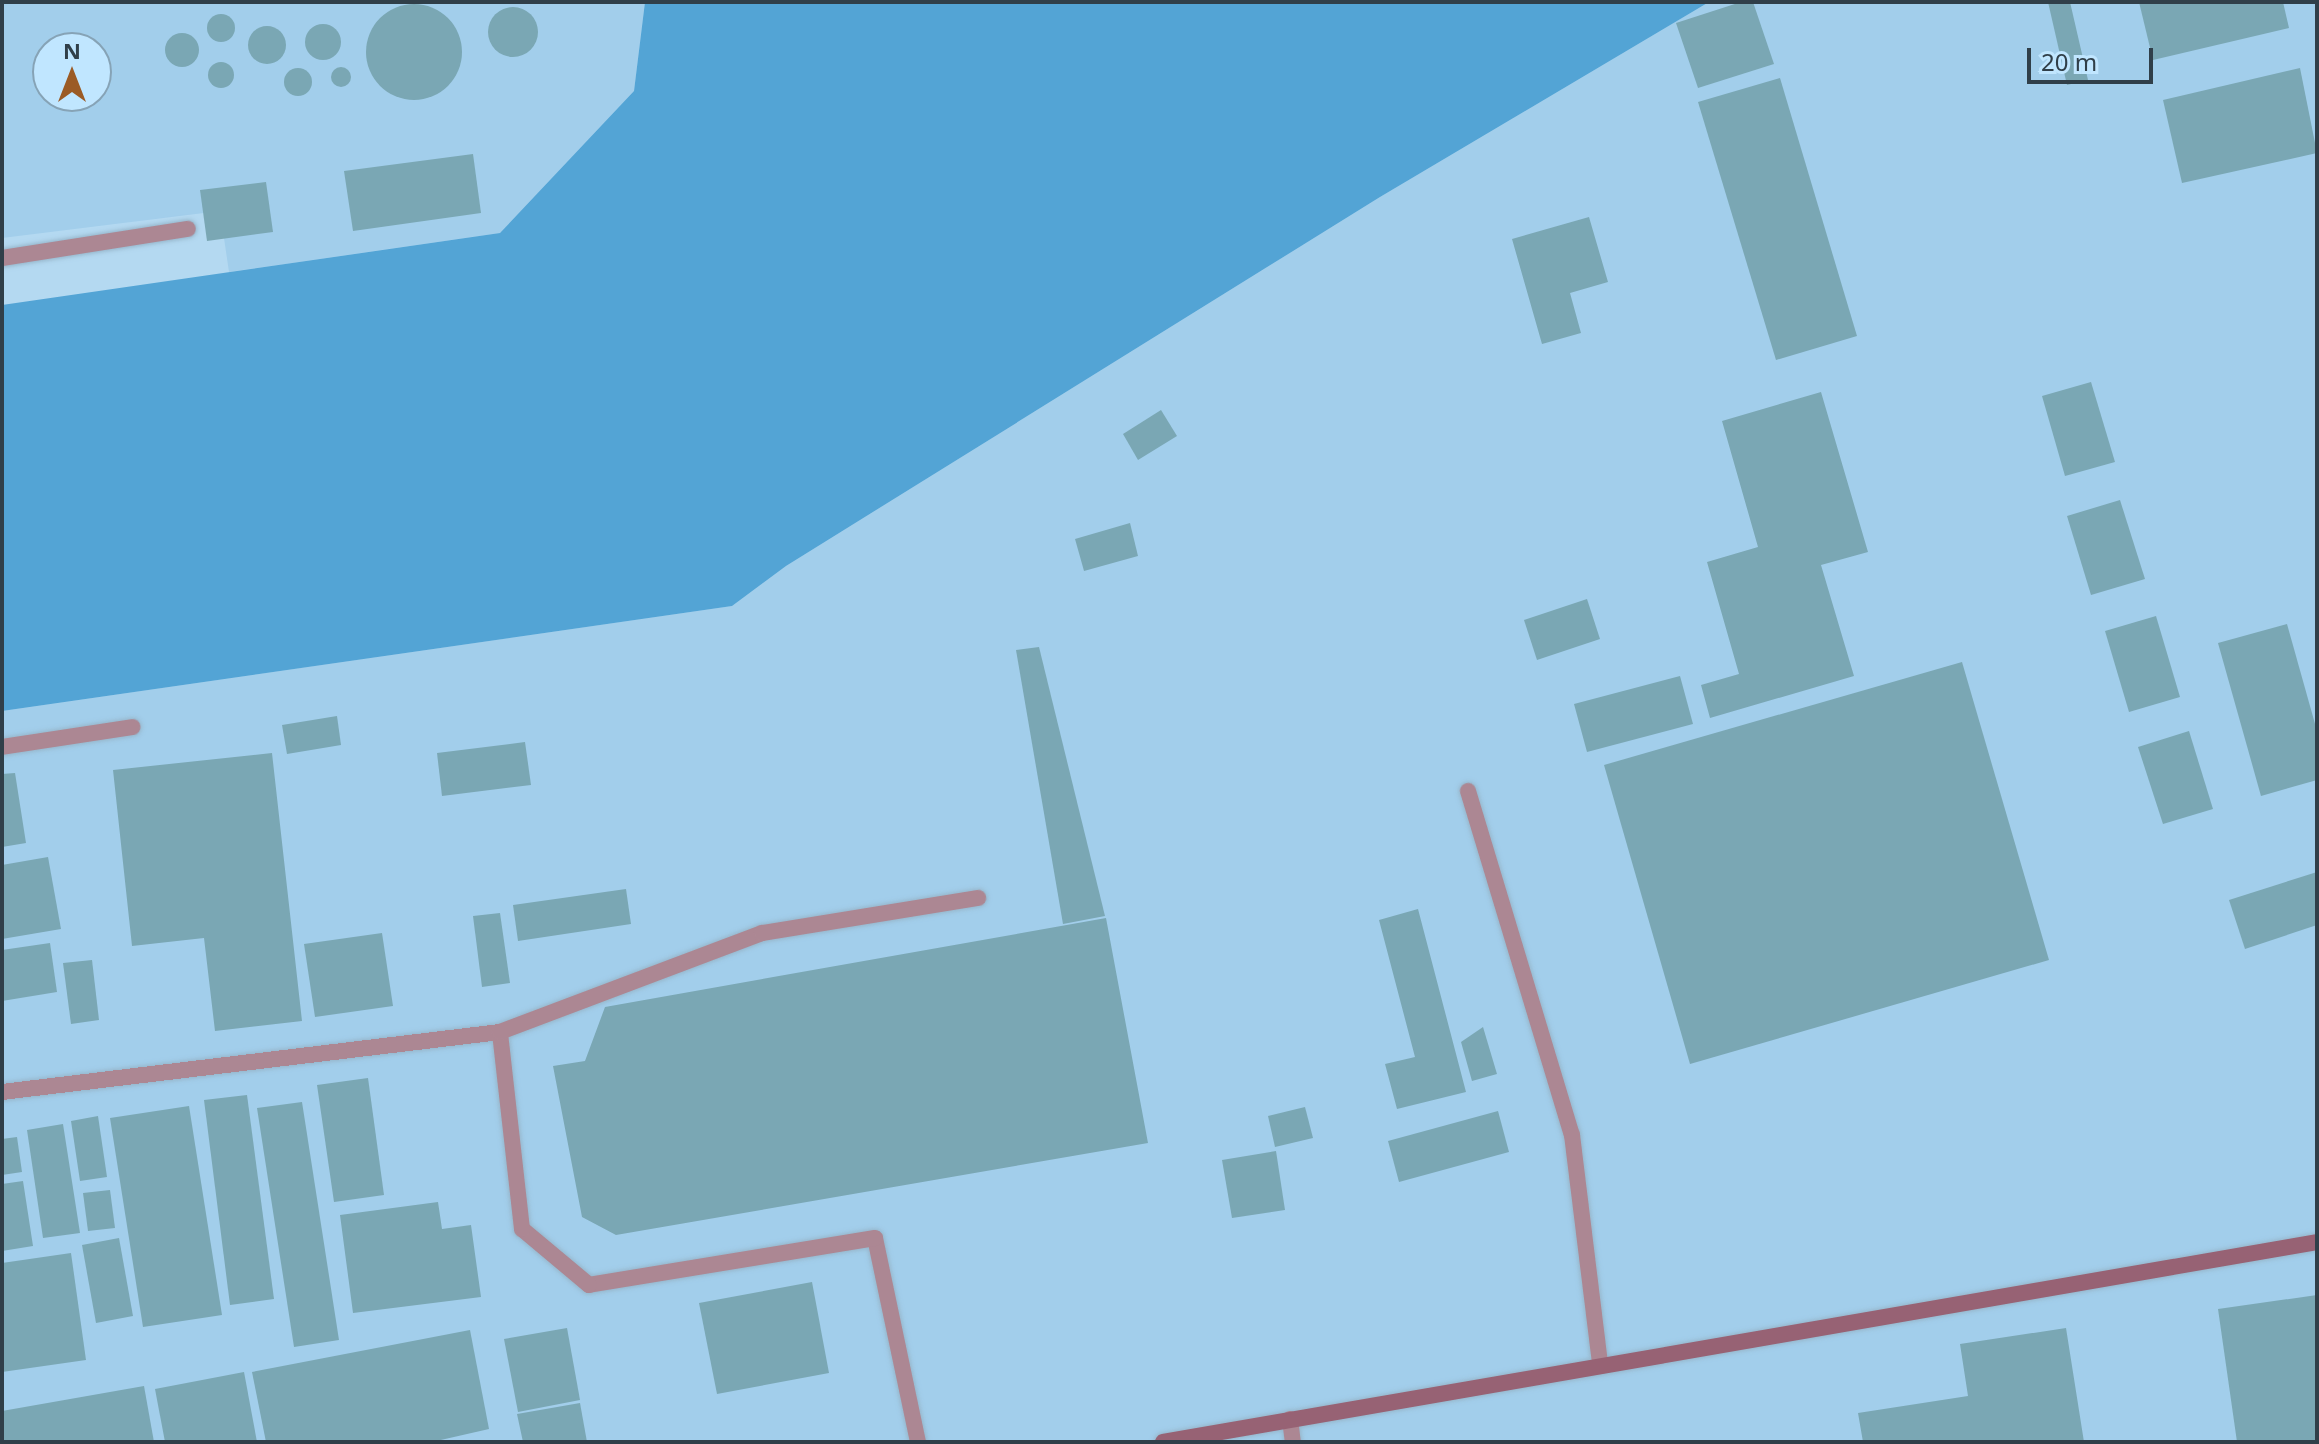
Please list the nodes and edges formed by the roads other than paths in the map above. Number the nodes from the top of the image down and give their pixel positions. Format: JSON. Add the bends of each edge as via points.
{"nodes":[{"id":1,"x":188,"y":229,"type":"dead end"},
{"id":2,"x":2,"y":258,"type":"edge"},
{"id":3,"x":132,"y":727,"type":"dead end"},
{"id":4,"x":2,"y":747,"type":"edge"},
{"id":5,"x":1468,"y":791,"type":"dead end"},
{"id":6,"x":978,"y":898,"type":"dead end"},
{"id":7,"x":500,"y":1032,"type":"junction"},
{"id":8,"x":2,"y":1092,"type":"edge"},
{"id":9,"x":2317,"y":1242,"type":"edge"},
{"id":10,"x":1600,"y":1364,"type":"junction"},
{"id":11,"x":1290,"y":1419,"type":"junction"},
{"id":12,"x":918,"y":1442,"type":"edge"},
{"id":13,"x":1163,"y":1442,"type":"edge"},
{"id":14,"x":1293,"y":1442,"type":"edge"}],
"edges":[{"from":1,"to":2,"type":"lane"},
{"from":3,"to":4,"type":"lane"},
{"from":5,"to":10,"type":"lane","via":[[1572,1135]]},
{"from":6,"to":7,"type":"lane","via":[[762,933]]},
{"from":7,"to":8,"type":"lane"},
{"from":7,"to":12,"type":"lane","via":[[522,1229],[589,1285],[875,1238]]},
{"from":9,"to":10,"type":"street"},
{"from":10,"to":11,"type":"street"},
{"from":11,"to":13,"type":"street"},
{"from":11,"to":14,"type":"lane"}]}
